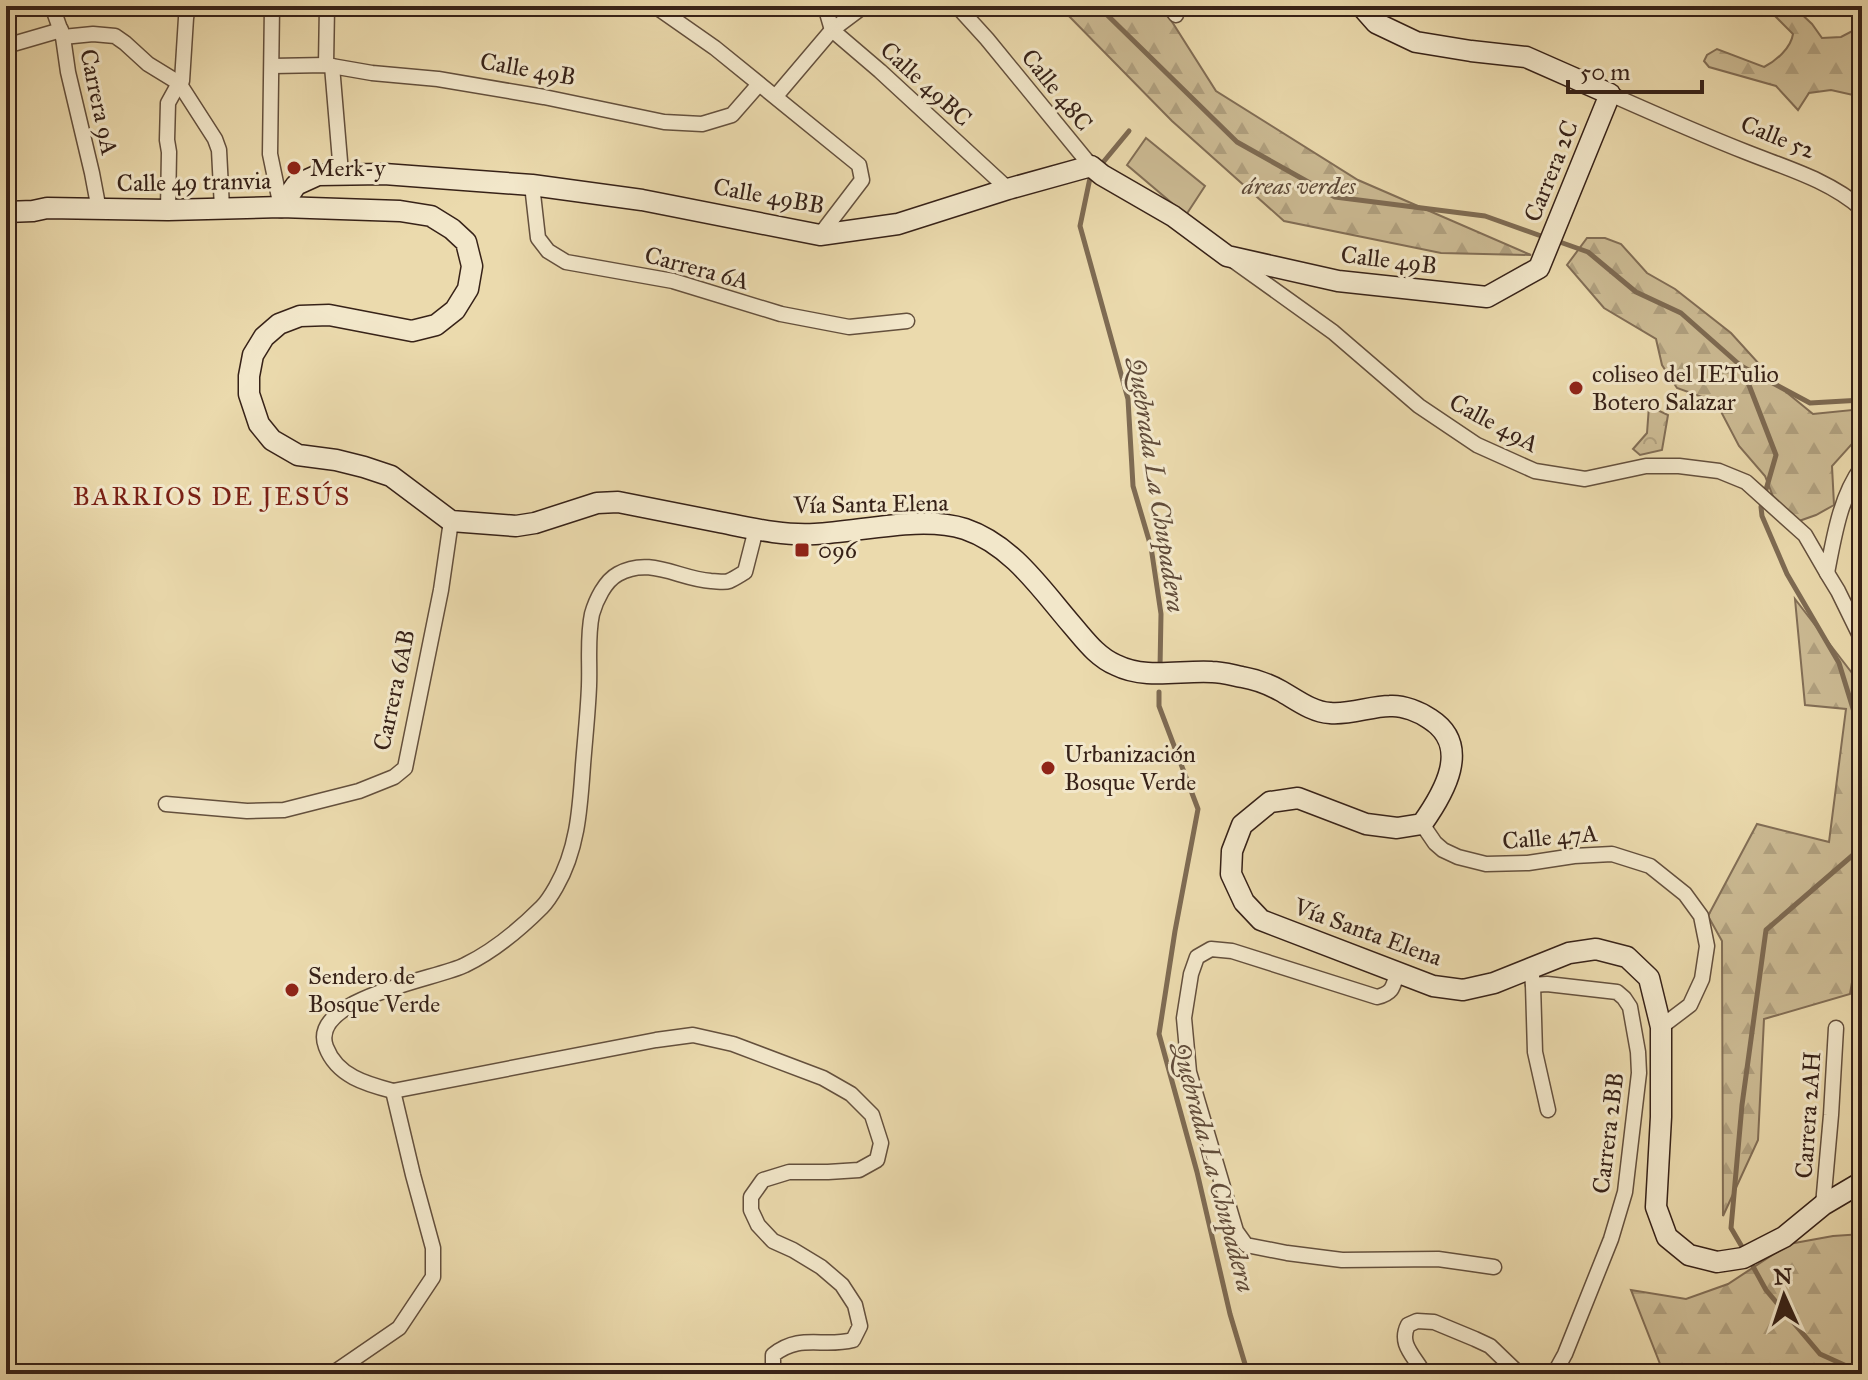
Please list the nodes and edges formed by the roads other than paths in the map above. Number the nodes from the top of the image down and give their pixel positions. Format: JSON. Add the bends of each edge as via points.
{"nodes":[{"id":1,"x":52,"y":6,"type":"edge"},
{"id":2,"x":188,"y":6,"type":"edge"},
{"id":3,"x":272,"y":6,"type":"edge"},
{"id":4,"x":327,"y":6,"type":"edge"},
{"id":5,"x":655,"y":6,"type":"edge"},
{"id":6,"x":825,"y":6,"type":"edge"},
{"id":7,"x":864,"y":6,"type":"edge"},
{"id":8,"x":957,"y":6,"type":"edge"},
{"id":9,"x":1361,"y":6,"type":"edge"},
{"id":10,"x":832,"y":30,"type":"junction"},
{"id":11,"x":62,"y":34,"type":"junction"},
{"id":12,"x":6,"y":46,"type":"edge"},
{"id":13,"x":329,"y":65,"type":"junction"},
{"id":14,"x":272,"y":66,"type":"junction"},
{"id":15,"x":179,"y":83,"type":"junction"},
{"id":16,"x":759,"y":84,"type":"junction"},
{"id":17,"x":1610,"y":94,"type":"junction"},
{"id":18,"x":776,"y":96,"type":"junction"},
{"id":19,"x":1096,"y":170,"type":"junction"},
{"id":20,"x":341,"y":173,"type":"junction"},
{"id":21,"x":532,"y":185,"type":"junction"},
{"id":22,"x":1008,"y":189,"type":"junction"},
{"id":23,"x":281,"y":207,"type":"junction"},
{"id":24,"x":222,"y":208,"type":"junction"},
{"id":25,"x":1862,"y":209,"type":"edge"},
{"id":26,"x":99,"y":210,"type":"junction"},
{"id":27,"x":168,"y":210,"type":"junction"},
{"id":28,"x":6,"y":212,"type":"edge"},
{"id":29,"x":820,"y":235,"type":"junction"},
{"id":30,"x":1227,"y":256,"type":"junction"},
{"id":31,"x":1539,"y":268,"type":"joint"},
{"id":32,"x":907,"y":321,"type":"dead end"},
{"id":33,"x":1862,"y":467,"type":"edge"},
{"id":34,"x":451,"y":521,"type":"junction"},
{"id":35,"x":756,"y":529,"type":"junction"},
{"id":36,"x":1827,"y":573,"type":"junction"},
{"id":37,"x":1862,"y":640,"type":"edge"},
{"id":38,"x":166,"y":804,"type":"dead end"},
{"id":39,"x":1422,"y":824,"type":"junction"},
{"id":40,"x":1397,"y":973,"type":"junction"},
{"id":41,"x":1532,"y":976,"type":"junction"},
{"id":42,"x":1661,"y":1027,"type":"junction"},
{"id":43,"x":1836,"y":1028,"type":"dead end"},
{"id":44,"x":393,"y":1091,"type":"junction"},
{"id":45,"x":1548,"y":1110,"type":"dead end"},
{"id":46,"x":1862,"y":1182,"type":"edge"},
{"id":47,"x":1823,"y":1205,"type":"junction"},
{"id":48,"x":1494,"y":1267,"type":"dead end"},
{"id":49,"x":332,"y":1374,"type":"edge"},
{"id":50,"x":775,"y":1374,"type":"edge"},
{"id":51,"x":1424,"y":1374,"type":"edge"},
{"id":52,"x":1521,"y":1374,"type":"edge"},
{"id":53,"x":1554,"y":1374,"type":"edge"}],
"edges":[{"from":1,"to":11,"type":"street","name":"Carrera 9A"},
{"from":2,"to":15,"type":"street"},
{"from":3,"to":14,"type":"street"},
{"from":4,"to":13,"type":"street"},
{"from":5,"to":16,"type":"street"},
{"from":6,"to":10,"type":"street"},
{"from":7,"to":10,"type":"street"},
{"from":8,"to":19,"type":"street","name":"Calle 48C"},
{"from":9,"to":17,"type":"main road","name":"Calle 52","via":[[1376,23],[1416,42],[1526,57]]},
{"from":10,"to":18,"type":"street"},
{"from":10,"to":22,"type":"street","name":"Calle 49BC"},
{"from":11,"to":12,"type":"street"},
{"from":11,"to":15,"type":"street","via":[[115,36]]},
{"from":11,"to":26,"type":"street","name":"Carrera 9A"},
{"from":13,"to":14,"type":"street","name":"Calle 49B"},
{"from":13,"to":16,"type":"street","name":"Calle 49B","via":[[702,124],[732,115]]},
{"from":13,"to":20,"type":"street"},
{"from":14,"to":23,"type":"street","via":[[270,154]]},
{"from":15,"to":24,"type":"street","via":[[219,150]]},
{"from":15,"to":27,"type":"street","via":[[168,103]]},
{"from":16,"to":18,"type":"street"},
{"from":17,"to":25,"type":"street","name":"Calle 52","via":[[1810,177]]},
{"from":17,"to":31,"type":"main road","name":"Carrera 2C"},
{"from":18,"to":29,"type":"street","via":[[859,165],[862,180]]},
{"from":19,"to":22,"type":"main road","name":"Calle 49BB"},
{"from":19,"to":30,"type":"main road"},
{"from":20,"to":21,"type":"main road","name":"Calle 49BB"},
{"from":20,"to":23,"type":"main road","name":"Calle 49BB","via":[[296,185]]},
{"from":21,"to":29,"type":"main road","name":"Calle 49BB","via":[[642,200]]},
{"from":21,"to":32,"type":"street","name":"Carrera 6A","via":[[538,238],[566,262],[673,281],[781,314],[849,327]]},
{"from":22,"to":29,"type":"main road","name":"Calle 49BB","via":[[898,224]]},
{"from":23,"to":24,"type":"main road","name":"Calle 49 tranvia"},
{"from":23,"to":34,"type":"main road","name":"Calle 49 tranvia","via":[[431,216],[466,242],[472,266],[468,289],[455,310],[436,325],[412,331],[329,315],[300,316],[264,337],[249,376],[259,424],[272,440],[298,455],[391,476]]},
{"from":24,"to":27,"type":"main road","name":"Calle 49 tranvia"},
{"from":26,"to":27,"type":"main road","name":"Calle 49 tranvia"},
{"from":26,"to":28,"type":"main road","name":"Calle 49 tranvia"},
{"from":30,"to":31,"type":"main road","name":"Calle 49B","via":[[1338,281],[1487,297]]},
{"from":30,"to":36,"type":"street","name":"Calle 49A","via":[[1477,445],[1535,471],[1585,479],[1646,466],[1719,471],[1746,482],[1805,535]]},
{"from":33,"to":36,"type":"street","via":[[1835,528]]},
{"from":34,"to":35,"type":"main road","name":"Vía Santa Elena","via":[[516,526],[618,502]]},
{"from":34,"to":38,"type":"street","name":"Carrera 6AB","via":[[405,768],[359,791],[284,810]]},
{"from":35,"to":39,"type":"main road","name":"Vía Santa Elena","via":[[815,534],[876,526],[964,529],[1002,548],[1093,650],[1117,666],[1151,674],[1245,677],[1332,714],[1393,705],[1423,714],[1442,727],[1451,747],[1450,775]]},
{"from":35,"to":44,"type":"street","via":[[745,572],[727,582],[635,567],[616,575],[604,588],[590,624],[580,813],[565,872],[546,904],[510,937],[464,966],[377,993],[343,1009],[328,1026],[323,1041],[331,1061],[348,1074]]},
{"from":36,"to":37,"type":"street","name":"Calle 49A"},
{"from":39,"to":40,"type":"main road","name":"Vía Santa Elena","via":[[1366,824],[1298,798],[1270,802],[1242,825],[1232,851],[1231,874],[1244,902],[1261,920]]},
{"from":39,"to":42,"type":"street","name":"Calle 47A","via":[[1435,843],[1458,857],[1486,864],[1612,854],[1650,866],[1685,894],[1701,916],[1707,946],[1702,979],[1690,1005]]},
{"from":40,"to":41,"type":"main road","name":"Vía Santa Elena","via":[[1463,990]]},
{"from":40,"to":48,"type":"street","via":[[1392,990],[1377,997],[1232,951],[1211,949],[1197,957],[1184,1018],[1189,1072],[1236,1231],[1246,1245],[1287,1253],[1342,1260],[1438,1259]]},
{"from":41,"to":42,"type":"main road","name":"Vía Santa Elena","via":[[1569,953],[1596,949],[1627,957],[1649,978]]},
{"from":41,"to":45,"type":"street","via":[[1535,1052]]},
{"from":41,"to":53,"type":"street","name":"Carrera 2BB","via":[[1547,984],[1617,992],[1630,1007],[1638,1052],[1638,1096],[1625,1192],[1611,1239]]},
{"from":42,"to":47,"type":"main road","name":"Vía Santa Elena","via":[[1656,1207],[1667,1237],[1689,1255],[1717,1262],[1750,1254],[1784,1237]]},
{"from":43,"to":47,"type":"street","name":"Carrera 2AH"},
{"from":44,"to":49,"type":"street","via":[[433,1248],[433,1277],[399,1328]]},
{"from":44,"to":50,"type":"street","via":[[693,1035],[733,1044],[851,1094],[872,1115],[881,1143],[877,1160],[859,1170],[789,1172],[763,1180],[751,1197],[758,1225],[773,1241],[842,1285],[860,1326],[853,1340],[785,1346],[773,1355]]},
{"from":46,"to":47,"type":"main road","name":"Vía Santa Elena"},
{"from":51,"to":52,"type":"street","via":[[1403,1341],[1408,1325],[1417,1321],[1434,1322],[1490,1346]]}]}
